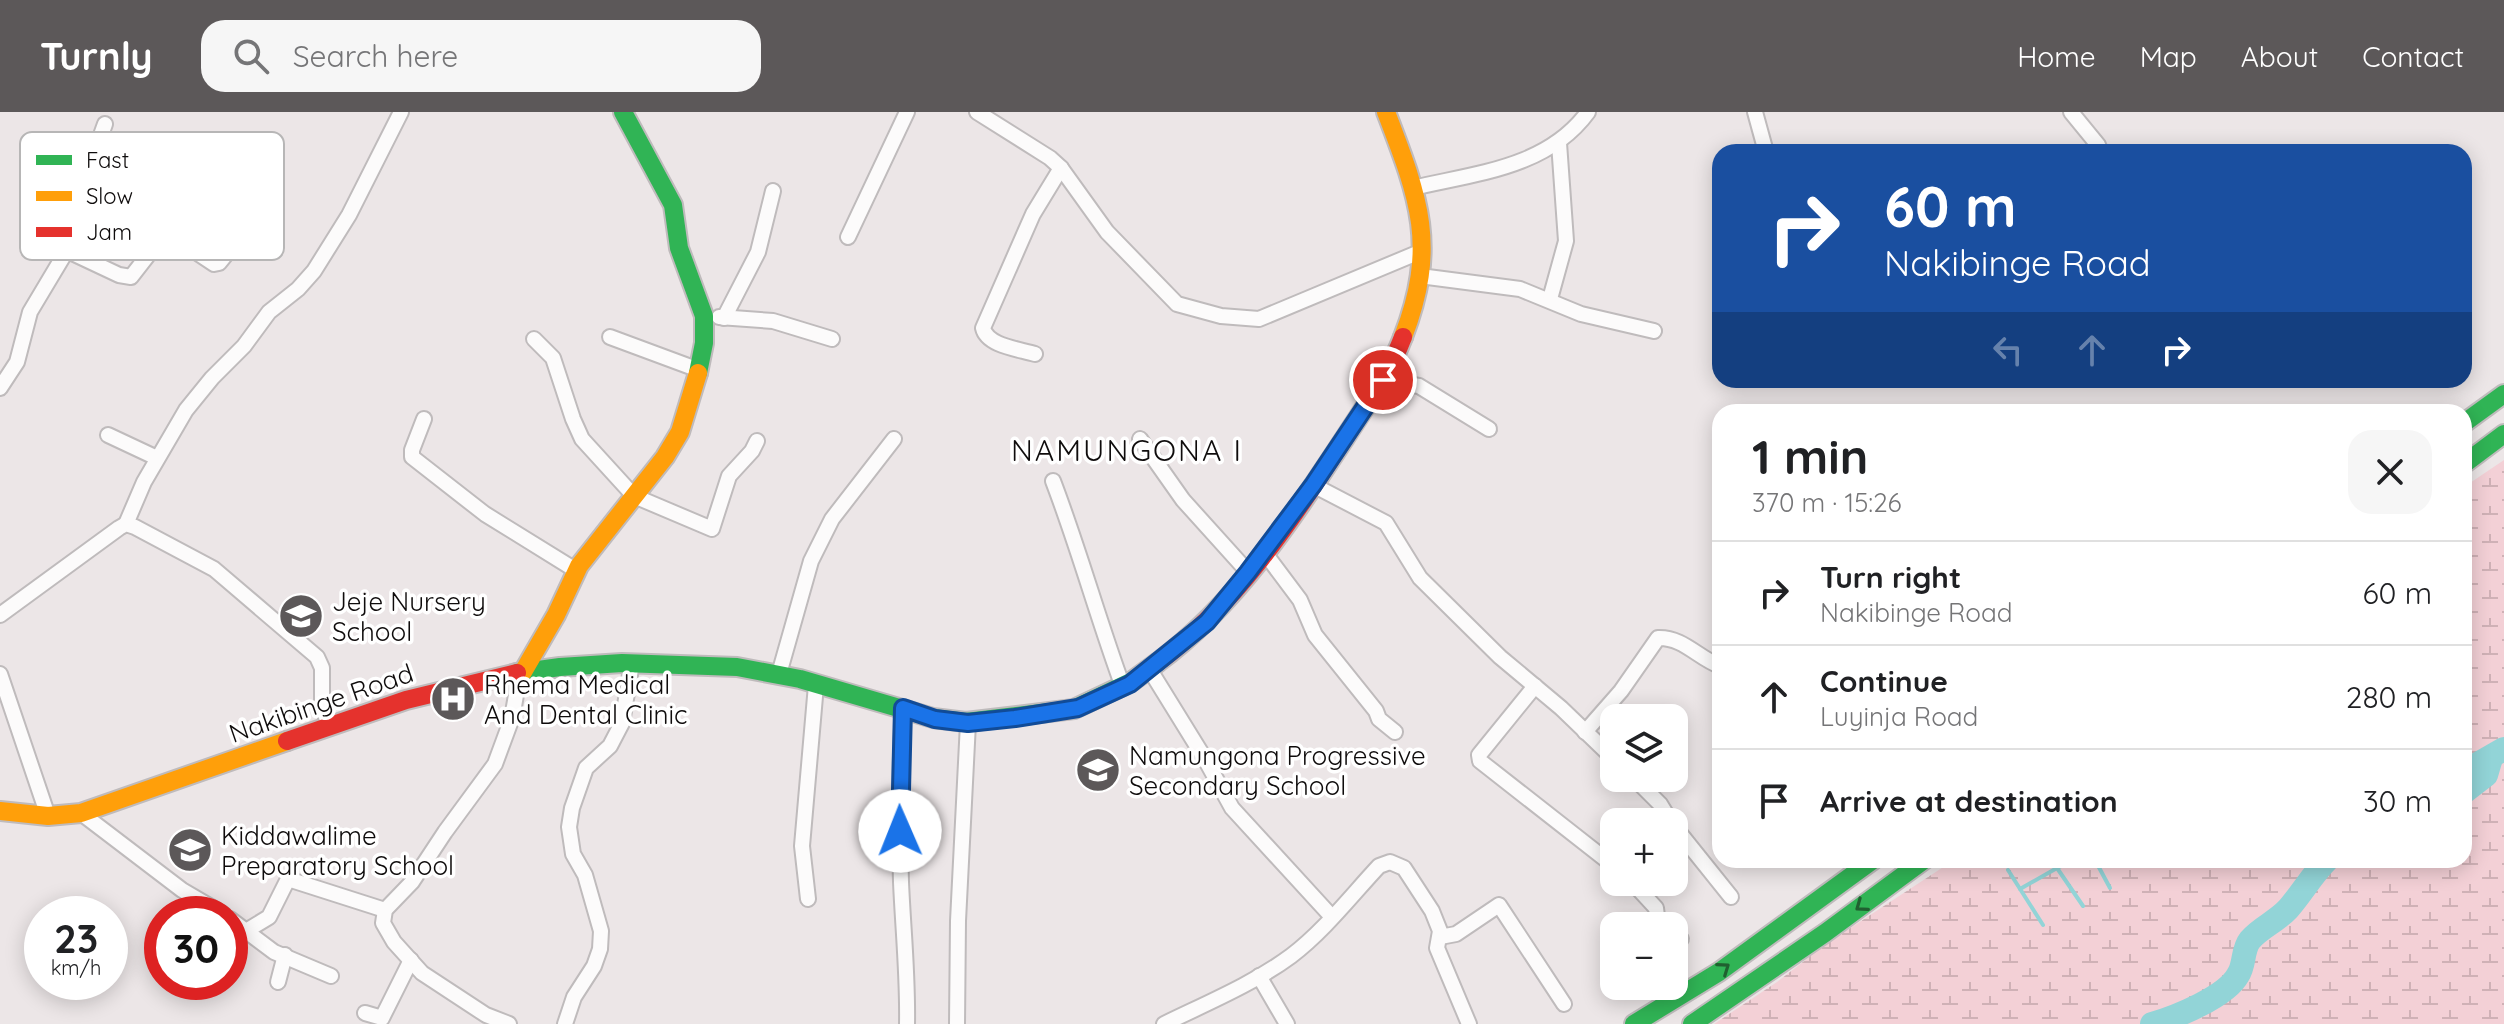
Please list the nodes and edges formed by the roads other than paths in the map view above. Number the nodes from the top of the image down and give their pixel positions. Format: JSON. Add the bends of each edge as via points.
{"nodes":[{"id":1,"x":401,"y":112,"type":"edge"},
{"id":2,"x":623,"y":112,"type":"edge"},
{"id":3,"x":907,"y":112,"type":"edge"},
{"id":4,"x":977,"y":112,"type":"edge"},
{"id":5,"x":1386,"y":112,"type":"edge"},
{"id":6,"x":1588,"y":112,"type":"edge"},
{"id":7,"x":1755,"y":112,"type":"edge"},
{"id":8,"x":2071,"y":112,"type":"edge"},
{"id":9,"x":999,"y":117,"type":"edge"},
{"id":10,"x":105,"y":124,"type":"dead end"},
{"id":11,"x":102,"y":132,"type":"edge"},
{"id":12,"x":1559,"y":143,"type":"junction"},
{"id":13,"x":1764,"y":144,"type":"edge"},
{"id":14,"x":2097,"y":144,"type":"edge"},
{"id":15,"x":1061,"y":168,"type":"junction"},
{"id":16,"x":1413,"y":188,"type":"junction"},
{"id":17,"x":773,"y":191,"type":"dead end"},
{"id":18,"x":848,"y":237,"type":"dead end"},
{"id":19,"x":1422,"y":251,"type":"junction"},
{"id":20,"x":60,"y":260,"type":"edge"},
{"id":21,"x":87,"y":260,"type":"edge"},
{"id":22,"x":144,"y":260,"type":"edge"},
{"id":23,"x":1420,"y":276,"type":"junction"},
{"id":24,"x":1550,"y":299,"type":"junction"},
{"id":25,"x":704,"y":316,"type":"junction"},
{"id":26,"x":724,"y":318,"type":"junction"},
{"id":27,"x":1654,"y":331,"type":"dead end"},
{"id":28,"x":610,"y":337,"type":"dead end"},
{"id":29,"x":534,"y":339,"type":"dead end"},
{"id":30,"x":832,"y":339,"type":"dead end"},
{"id":31,"x":1035,"y":354,"type":"dead end"},
{"id":32,"x":699,"y":370,"type":"junction"},
{"id":33,"x":1383,"y":380,"type":"junction"},
{"id":34,"x":0,"y":388,"type":"edge"},
{"id":35,"x":2504,"y":394,"type":"edge"},
{"id":36,"x":2472,"y":417,"type":"edge"},
{"id":37,"x":424,"y":419,"type":"dead end"},
{"id":38,"x":1489,"y":429,"type":"dead end"},
{"id":39,"x":2504,"y":434,"type":"edge"},
{"id":40,"x":108,"y":435,"type":"dead end"},
{"id":41,"x":894,"y":439,"type":"dead end"},
{"id":42,"x":1140,"y":439,"type":"dead end"},
{"id":43,"x":757,"y":441,"type":"dead end"},
{"id":44,"x":157,"y":458,"type":"junction"},
{"id":45,"x":2472,"y":458,"type":"edge"},
{"id":46,"x":1053,"y":481,"type":"dead end"},
{"id":47,"x":1313,"y":485,"type":"junction"},
{"id":48,"x":634,"y":496,"type":"junction"},
{"id":49,"x":126,"y":524,"type":"junction"},
{"id":50,"x":1264,"y":552,"type":"junction"},
{"id":51,"x":577,"y":571,"type":"junction"},
{"id":52,"x":1248,"y":572,"type":"junction"},
{"id":53,"x":0,"y":615,"type":"edge"},
{"id":54,"x":632,"y":663,"type":"junction"},
{"id":55,"x":1712,"y":663,"type":"edge"},
{"id":56,"x":1150,"y":670,"type":"junction"},
{"id":57,"x":522,"y":672,"type":"junction"},
{"id":58,"x":0,"y":674,"type":"edge"},
{"id":59,"x":779,"y":674,"type":"junction"},
{"id":60,"x":816,"y":685,"type":"junction"},
{"id":61,"x":1535,"y":686,"type":"junction"},
{"id":62,"x":1123,"y":687,"type":"junction"},
{"id":63,"x":903,"y":708,"type":"junction"},
{"id":64,"x":968,"y":723,"type":"junction"},
{"id":65,"x":329,"y":725,"type":"junction"},
{"id":66,"x":1395,"y":732,"type":"dead end"},
{"id":67,"x":1585,"y":732,"type":"junction"},
{"id":68,"x":1600,"y":746,"type":"edge"},
{"id":69,"x":1648,"y":792,"type":"edge"},
{"id":70,"x":1662,"y":808,"type":"edge"},
{"id":71,"x":0,"y":811,"type":"edge"},
{"id":72,"x":81,"y":813,"type":"junction"},
{"id":73,"x":48,"y":816,"type":"junction"},
{"id":74,"x":1688,"y":844,"type":"edge"},
{"id":75,"x":1600,"y":855,"type":"edge"},
{"id":76,"x":1862,"y":868,"type":"edge"},
{"id":77,"x":1913,"y":868,"type":"edge"},
{"id":78,"x":192,"y":896,"type":"edge"},
{"id":79,"x":1645,"y":896,"type":"edge"},
{"id":80,"x":1731,"y":897,"type":"dead end"},
{"id":81,"x":808,"y":899,"type":"dead end"},
{"id":82,"x":385,"y":910,"type":"junction"},
{"id":83,"x":1656,"y":912,"type":"edge"},
{"id":84,"x":1332,"y":917,"type":"junction"},
{"id":85,"x":248,"y":930,"type":"edge"},
{"id":86,"x":248,"y":932,"type":"edge"},
{"id":87,"x":1440,"y":937,"type":"junction"},
{"id":88,"x":285,"y":955,"type":"junction"},
{"id":89,"x":411,"y":960,"type":"junction"},
{"id":90,"x":331,"y":976,"type":"dead end"},
{"id":91,"x":1259,"y":976,"type":"junction"},
{"id":92,"x":278,"y":982,"type":"dead end"},
{"id":93,"x":1564,"y":1004,"type":"dead end"},
{"id":94,"x":365,"y":1013,"type":"dead end"},
{"id":95,"x":509,"y":1024,"type":"edge"},
{"id":96,"x":565,"y":1024,"type":"edge"},
{"id":97,"x":907,"y":1024,"type":"edge"},
{"id":98,"x":957,"y":1024,"type":"edge"},
{"id":99,"x":1164,"y":1024,"type":"edge"},
{"id":100,"x":1287,"y":1024,"type":"edge"},
{"id":101,"x":1469,"y":1024,"type":"edge"},
{"id":102,"x":1634,"y":1024,"type":"edge"},
{"id":103,"x":1692,"y":1024,"type":"edge"}],
"edges":[{"from":1,"to":44,"type":"street","via":[[314,271],[269,312],[212,378]]},
{"from":2,"to":25,"type":"main road","via":[[673,205],[679,248]]},
{"from":3,"to":18,"type":"street"},
{"from":4,"to":9,"type":"street"},
{"from":5,"to":16,"type":"main road","name":"Nakibinge Road"},
{"from":6,"to":12,"type":"street"},
{"from":7,"to":13,"type":"street"},
{"from":8,"to":14,"type":"street"},
{"from":9,"to":15,"type":"street"},
{"from":10,"to":11,"type":"street"},
{"from":12,"to":16,"type":"street","via":[[1529,160]]},
{"from":12,"to":24,"type":"street","via":[[1566,241]]},
{"from":15,"to":19,"type":"street","via":[[1107,232],[1177,304],[1221,316],[1259,319]]},
{"from":15,"to":31,"type":"street","via":[[1033,214],[983,328],[990,340]]},
{"from":16,"to":19,"type":"main road","name":"Nakibinge Road"},
{"from":17,"to":26,"type":"street","via":[[758,252]]},
{"from":19,"to":23,"type":"main road","name":"Nakibinge Road"},
{"from":20,"to":34,"type":"street","via":[[30,312],[17,362]]},
{"from":21,"to":22,"type":"street","via":[[131,277]]},
{"from":23,"to":24,"type":"street","via":[[1520,289]]},
{"from":23,"to":33,"type":"main road","name":"Nakibinge Road","via":[[1405,332]]},
{"from":24,"to":27,"type":"street","via":[[1581,314]]},
{"from":25,"to":26,"type":"street"},
{"from":25,"to":32,"type":"main road"},
{"from":26,"to":30,"type":"street","via":[[773,321]]},
{"from":28,"to":32,"type":"street"},
{"from":29,"to":48,"type":"street","via":[[553,358],[582,439]]},
{"from":32,"to":48,"type":"main road","via":[[680,432]]},
{"from":33,"to":38,"type":"street","via":[[1419,386]]},
{"from":33,"to":47,"type":"main road","name":"Nakibinge Road"},
{"from":35,"to":36,"type":"main road"},
{"from":37,"to":51,"type":"street","via":[[412,457],[485,514]]},
{"from":39,"to":45,"type":"main road"},
{"from":40,"to":44,"type":"street"},
{"from":41,"to":59,"type":"street","via":[[832,519],[811,561]]},
{"from":42,"to":52,"type":"street","via":[[1183,500]]},
{"from":43,"to":48,"type":"street","via":[[729,476],[712,529]]},
{"from":44,"to":49,"type":"street"},
{"from":46,"to":62,"type":"street"},
{"from":47,"to":50,"type":"main road","name":"Nakibinge Road"},
{"from":47,"to":61,"type":"street","via":[[1386,523],[1420,578]]},
{"from":48,"to":51,"type":"main road"},
{"from":49,"to":53,"type":"street"},
{"from":49,"to":65,"type":"street","via":[[214,569],[307,647],[322,668],[322,706]]},
{"from":50,"to":52,"type":"main road","name":"Nakibinge Road"},
{"from":50,"to":66,"type":"street","via":[[1300,600],[1315,635],[1379,719]]},
{"from":51,"to":57,"type":"main road"},
{"from":52,"to":56,"type":"main road","name":"Nakibinge Road","via":[[1207,622]]},
{"from":54,"to":57,"type":"main road","name":"Nakibinge Road"},
{"from":54,"to":59,"type":"main road","name":"Nakibinge Road"},
{"from":54,"to":96,"type":"street","via":[[622,723],[610,746],[586,768],[572,808],[573,854],[585,875],[601,931],[594,966],[574,997]]},
{"from":55,"to":67,"type":"street","via":[[1680,643],[1658,638]]},
{"from":56,"to":62,"type":"main road","name":"Nakibinge Road"},
{"from":56,"to":84,"type":"street","via":[[1232,808]]},
{"from":57,"to":65,"type":"main road","name":"Nakibinge Road","via":[[397,701]]},
{"from":57,"to":82,"type":"street","via":[[495,764],[412,882]]},
{"from":58,"to":73,"type":"street"},
{"from":59,"to":60,"type":"main road","name":"Nakibinge Road"},
{"from":60,"to":63,"type":"main road","name":"Nakibinge Road"},
{"from":60,"to":81,"type":"street","via":[[802,846]]},
{"from":61,"to":67,"type":"street"},
{"from":61,"to":75,"type":"street","via":[[1479,755],[1480,761]]},
{"from":62,"to":64,"type":"main road","name":"Nakibinge Road","via":[[1078,708]]},
{"from":63,"to":64,"type":"main road","name":"Nakibinge Road"},
{"from":63,"to":97,"type":"street"},
{"from":64,"to":98,"type":"street"},
{"from":65,"to":72,"type":"main road","name":"Nakibinge Road"},
{"from":67,"to":68,"type":"street"},
{"from":69,"to":70,"type":"street"},
{"from":71,"to":73,"type":"main road","name":"Nakibinge Road"},
{"from":72,"to":73,"type":"main road","name":"Nakibinge Road"},
{"from":72,"to":78,"type":"street"},
{"from":74,"to":80,"type":"street"},
{"from":102,"to":76,"type":"main road","one_way":true,"via":[[1719,972]]},
{"from":77,"to":103,"type":"main road","one_way":true},
{"from":79,"to":83,"type":"street"},
{"from":82,"to":85,"type":"street","via":[[288,879],[269,917]]},
{"from":82,"to":89,"type":"street","via":[[383,923]]},
{"from":84,"to":87,"type":"street","via":[[1379,866],[1394,862],[1420,891]]},
{"from":84,"to":91,"type":"street","via":[[1293,954]]},
{"from":86,"to":88,"type":"street"},
{"from":87,"to":93,"type":"street","via":[[1456,934],[1499,905]]},
{"from":87,"to":101,"type":"street","via":[[1437,948]]},
{"from":88,"to":90,"type":"street"},
{"from":88,"to":92,"type":"street"},
{"from":89,"to":94,"type":"street","via":[[382,1018]]},
{"from":89,"to":95,"type":"street","via":[[464,1002]]},
{"from":91,"to":99,"type":"street"},
{"from":91,"to":100,"type":"street"}]}
